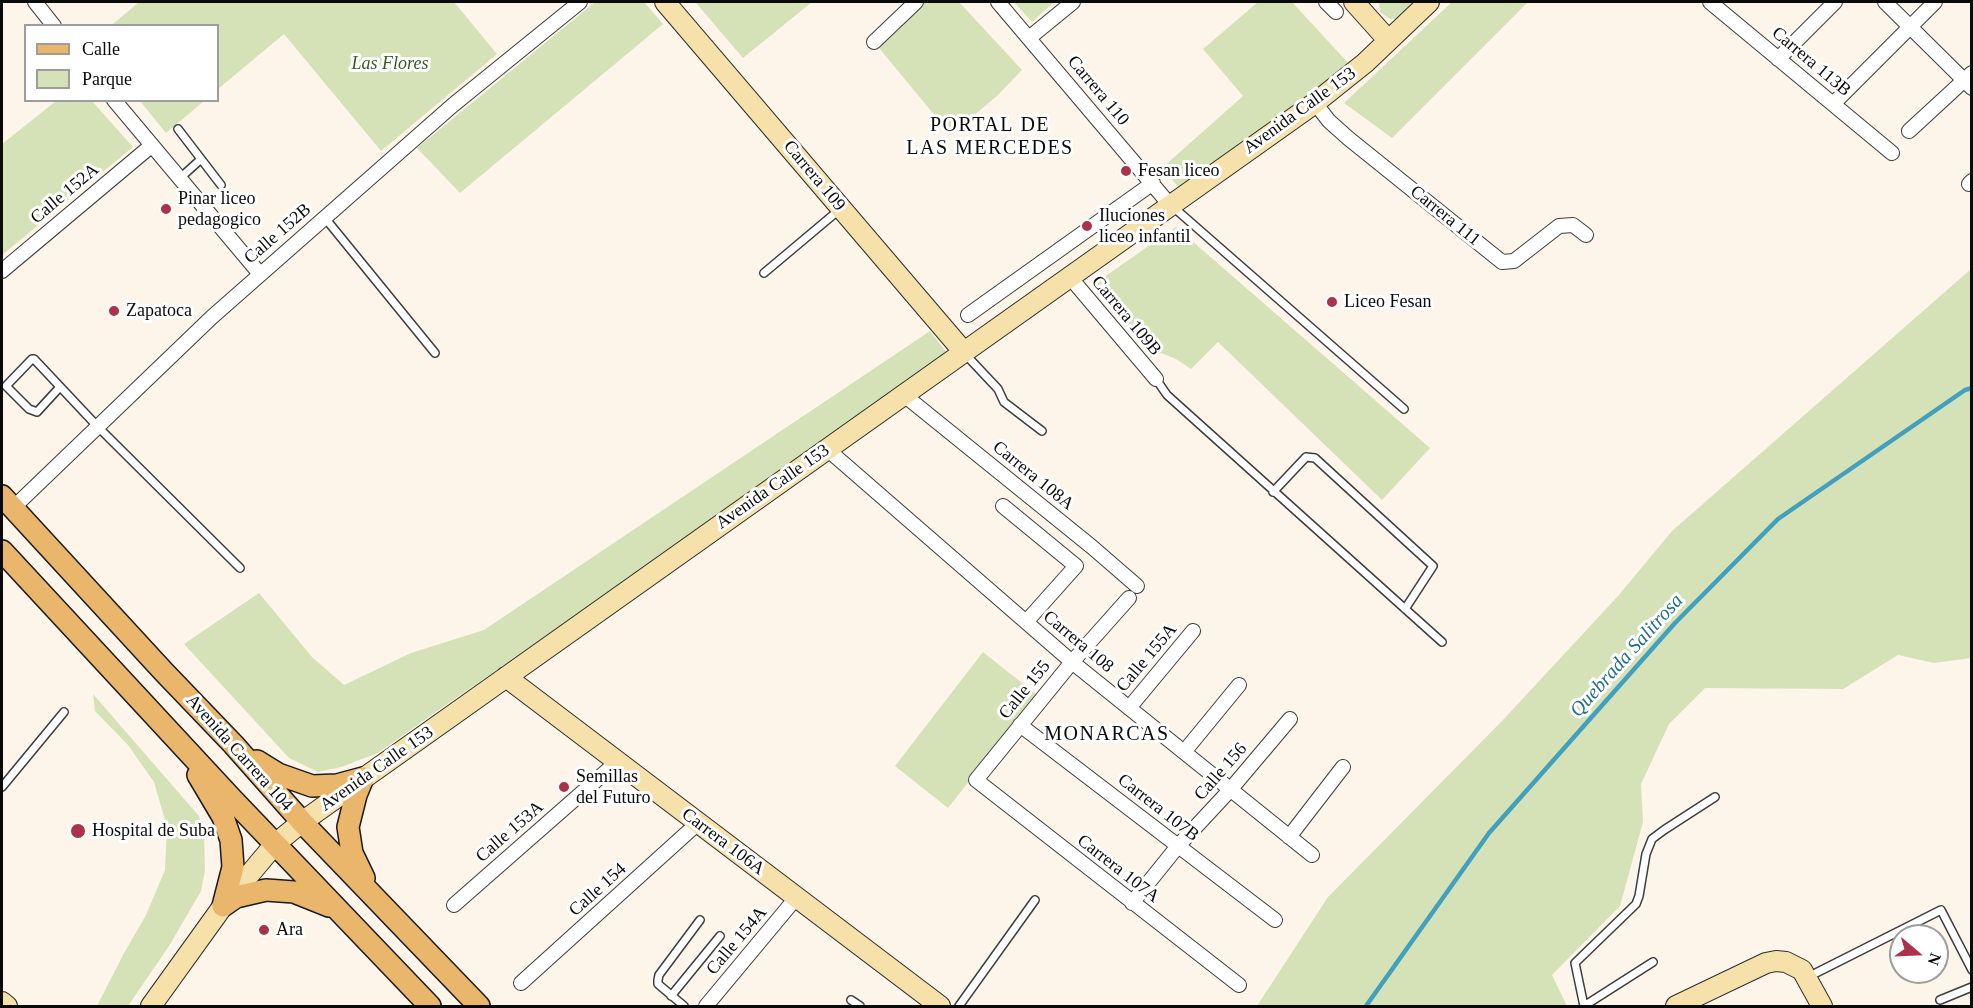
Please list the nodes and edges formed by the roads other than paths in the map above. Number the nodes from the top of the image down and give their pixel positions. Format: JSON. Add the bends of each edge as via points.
{"nodes":[{"id":1,"x":35,"y":2,"type":"edge"},
{"id":2,"x":580,"y":2,"type":"edge"},
{"id":3,"x":665,"y":2,"type":"edge"},
{"id":4,"x":916,"y":2,"type":"edge"},
{"id":5,"x":998,"y":2,"type":"edge"},
{"id":6,"x":1073,"y":2,"type":"edge"},
{"id":7,"x":1354,"y":2,"type":"edge"},
{"id":8,"x":1429,"y":2,"type":"edge"},
{"id":9,"x":1710,"y":2,"type":"edge"},
{"id":10,"x":1835,"y":2,"type":"edge"},
{"id":11,"x":1885,"y":2,"type":"edge"},
{"id":12,"x":1935,"y":2,"type":"edge"},
{"id":13,"x":52,"y":24,"type":"edge"},
{"id":14,"x":1910,"y":26,"type":"junction"},
{"id":15,"x":1029,"y":38,"type":"junction"},
{"id":16,"x":1388,"y":40,"type":"junction"},
{"id":17,"x":874,"y":42,"type":"dead end"},
{"id":18,"x":1779,"y":59,"type":"junction"},
{"id":19,"x":1969,"y":80,"type":"edge"},
{"id":20,"x":116,"y":102,"type":"edge"},
{"id":21,"x":1315,"y":103,"type":"junction"},
{"id":22,"x":1833,"y":104,"type":"junction"},
{"id":23,"x":177,"y":129,"type":"dead end"},
{"id":24,"x":1909,"y":130,"type":"dead end"},
{"id":25,"x":151,"y":146,"type":"junction"},
{"id":26,"x":1891,"y":152,"type":"dead end"},
{"id":27,"x":200,"y":160,"type":"junction"},
{"id":28,"x":179,"y":178,"type":"junction"},
{"id":29,"x":1153,"y":183,"type":"junction"},
{"id":30,"x":221,"y":185,"type":"dead end"},
{"id":31,"x":1170,"y":205,"type":"junction"},
{"id":32,"x":841,"y":208,"type":"junction"},
{"id":33,"x":325,"y":218,"type":"junction"},
{"id":34,"x":1586,"y":235,"type":"dead end"},
{"id":35,"x":2,"y":271,"type":"edge"},
{"id":36,"x":764,"y":273,"type":"dead end"},
{"id":37,"x":260,"y":274,"type":"junction"},
{"id":38,"x":1069,"y":276,"type":"junction"},
{"id":39,"x":968,"y":315,"type":"dead end"},
{"id":40,"x":963,"y":351,"type":"junction"},
{"id":41,"x":435,"y":353,"type":"dead end"},
{"id":42,"x":1156,"y":380,"type":"joint"},
{"id":43,"x":60,"y":387,"type":"junction"},
{"id":44,"x":904,"y":395,"type":"junction"},
{"id":45,"x":1404,"y":409,"type":"dead end"},
{"id":46,"x":98,"y":427,"type":"junction"},
{"id":47,"x":1042,"y":431,"type":"dead end"},
{"id":48,"x":827,"y":449,"type":"junction"},
{"id":49,"x":1273,"y":492,"type":"junction"},
{"id":50,"x":7,"y":502,"type":"edge"},
{"id":51,"x":1003,"y":506,"type":"dead end"},
{"id":52,"x":2,"y":550,"type":"edge"},
{"id":53,"x":240,"y":568,"type":"dead end"},
{"id":54,"x":1137,"y":586,"type":"dead end"},
{"id":55,"x":1129,"y":598,"type":"dead end"},
{"id":56,"x":1405,"y":609,"type":"junction"},
{"id":57,"x":1026,"y":622,"type":"junction"},
{"id":58,"x":1193,"y":631,"type":"dead end"},
{"id":59,"x":1442,"y":642,"type":"dead end"},
{"id":60,"x":1072,"y":662,"type":"junction"},
{"id":61,"x":506,"y":677,"type":"junction"},
{"id":62,"x":1239,"y":685,"type":"dead end"},
{"id":63,"x":1129,"y":708,"type":"junction"},
{"id":64,"x":64,"y":712,"type":"dead end"},
{"id":65,"x":1290,"y":719,"type":"dead end"},
{"id":66,"x":1020,"y":725,"type":"junction"},
{"id":67,"x":172,"y":734,"type":"junction"},
{"id":68,"x":233,"y":744,"type":"junction"},
{"id":69,"x":1184,"y":752,"type":"junction"},
{"id":70,"x":617,"y":762,"type":"junction"},
{"id":71,"x":1343,"y":767,"type":"dead end"},
{"id":72,"x":363,"y":778,"type":"junction"},
{"id":73,"x":976,"y":780,"type":"joint"},
{"id":74,"x":2,"y":786,"type":"edge"},
{"id":75,"x":1230,"y":790,"type":"junction"},
{"id":76,"x":1715,"y":797,"type":"dead end"},
{"id":77,"x":302,"y":822,"type":"junction"},
{"id":78,"x":698,"y":823,"type":"junction"},
{"id":79,"x":1289,"y":837,"type":"junction"},
{"id":80,"x":275,"y":844,"type":"junction"},
{"id":81,"x":1178,"y":846,"type":"junction"},
{"id":82,"x":1312,"y":855,"type":"dead end"},
{"id":83,"x":372,"y":894,"type":"junction"},
{"id":84,"x":796,"y":898,"type":"junction"},
{"id":85,"x":1035,"y":900,"type":"dead end"},
{"id":86,"x":1132,"y":903,"type":"junction"},
{"id":87,"x":454,"y":905,"type":"dead end"},
{"id":88,"x":222,"y":906,"type":"junction"},
{"id":89,"x":338,"y":910,"type":"junction"},
{"id":90,"x":700,"y":920,"type":"dead end"},
{"id":91,"x":1275,"y":920,"type":"dead end"},
{"id":92,"x":720,"y":936,"type":"dead end"},
{"id":93,"x":1653,"y":962,"type":"dead end"},
{"id":94,"x":1971,"y":970,"type":"edge"},
{"id":95,"x":1808,"y":977,"type":"junction"},
{"id":96,"x":521,"y":983,"type":"dead end"},
{"id":97,"x":1239,"y":985,"type":"dead end"},
{"id":98,"x":1971,"y":987,"type":"edge"},
{"id":99,"x":671,"y":996,"type":"junction"},
{"id":100,"x":851,"y":1000,"type":"dead end"},
{"id":101,"x":1940,"y":1000,"type":"dead end"},
{"id":102,"x":2,"y":1002,"type":"edge"},
{"id":103,"x":7,"y":1006,"type":"edge"},
{"id":104,"x":151,"y":1006,"type":"edge"},
{"id":105,"x":430,"y":1006,"type":"edge"},
{"id":106,"x":479,"y":1006,"type":"edge"},
{"id":107,"x":684,"y":1006,"type":"edge"},
{"id":108,"x":706,"y":1006,"type":"edge"},
{"id":109,"x":860,"y":1006,"type":"edge"},
{"id":110,"x":939,"y":1006,"type":"edge"},
{"id":111,"x":959,"y":1006,"type":"edge"},
{"id":112,"x":1584,"y":1006,"type":"edge"},
{"id":113,"x":1676,"y":1006,"type":"edge"},
{"id":114,"x":1822,"y":1006,"type":"edge"}],
"edges":[{"from":1,"to":13,"type":"street"},
{"from":2,"to":33,"type":"street","name":"Calle 152B","via":[[453,105]]},
{"from":3,"to":32,"type":"street","name":"Carrera 109"},
{"from":4,"to":17,"type":"street"},
{"from":5,"to":15,"type":"street","name":"Carrera 110"},
{"from":6,"to":15,"type":"street"},
{"from":7,"to":16,"type":"street"},
{"from":8,"to":16,"type":"street","name":"Avenida Calle 153"},
{"from":9,"to":18,"type":"street","name":"Carrera 113B"},
{"from":10,"to":18,"type":"street"},
{"from":11,"to":14,"type":"street"},
{"from":12,"to":14,"type":"street"},
{"from":14,"to":19,"type":"street"},
{"from":14,"to":22,"type":"street"},
{"from":15,"to":29,"type":"street","name":"Carrera 110"},
{"from":16,"to":21,"type":"street","name":"Avenida Calle 153"},
{"from":18,"to":22,"type":"street","name":"Carrera 113B"},
{"from":19,"to":24,"type":"street"},
{"from":20,"to":25,"type":"street"},
{"from":21,"to":31,"type":"street","name":"Avenida Calle 153"},
{"from":21,"to":34,"type":"street","name":"Carrera 111","via":[[1348,138],[1502,262],[1514,261],[1559,226],[1573,225]]},
{"from":22,"to":26,"type":"street","name":"Carrera 113B"},
{"from":23,"to":27,"type":"lane"},
{"from":25,"to":28,"type":"street"},
{"from":25,"to":35,"type":"street","name":"Calle 152A"},
{"from":27,"to":28,"type":"lane"},
{"from":27,"to":30,"type":"lane"},
{"from":28,"to":37,"type":"street"},
{"from":29,"to":31,"type":"street","name":"Carrera 110"},
{"from":29,"to":39,"type":"street"},
{"from":31,"to":38,"type":"street","name":"Avenida Calle 153"},
{"from":31,"to":45,"type":"lane"},
{"from":32,"to":36,"type":"lane"},
{"from":32,"to":40,"type":"street","name":"Carrera 109"},
{"from":33,"to":37,"type":"street","name":"Calle 152B"},
{"from":33,"to":41,"type":"lane"},
{"from":37,"to":46,"type":"street","name":"Calle 152B"},
{"from":38,"to":40,"type":"street","name":"Avenida Calle 153"},
{"from":38,"to":42,"type":"street","name":"Carrera 109B"},
{"from":40,"to":44,"type":"street","name":"Avenida Calle 153"},
{"from":40,"to":47,"type":"lane","via":[[1005,402]]},
{"from":42,"to":49,"type":"lane","via":[[1167,395]]},
{"from":43,"to":43,"type":"lane","via":[[37,412],[6,386],[32,359]]},
{"from":43,"to":46,"type":"lane"},
{"from":44,"to":48,"type":"street","name":"Avenida Calle 153"},
{"from":44,"to":54,"type":"street","name":"Carrera 108A"},
{"from":46,"to":50,"type":"street","name":"Calle 152B"},
{"from":46,"to":53,"type":"lane"},
{"from":48,"to":57,"type":"street","name":"Carrera 108"},
{"from":48,"to":61,"type":"street","name":"Avenida Calle 153"},
{"from":49,"to":56,"type":"lane"},
{"from":49,"to":56,"type":"lane","via":[[1306,457],[1315,458],[1433,566]]},
{"from":50,"to":68,"type":"main road","name":"Avenida Carrera 104"},
{"from":51,"to":57,"type":"street","via":[[1076,566]]},
{"from":52,"to":67,"type":"main road","name":"Avenida Carrera 104"},
{"from":55,"to":60,"type":"street","name":"Calle 155"},
{"from":56,"to":59,"type":"lane"},
{"from":57,"to":60,"type":"street","name":"Carrera 108"},
{"from":58,"to":63,"type":"street","name":"Calle 155A"},
{"from":60,"to":63,"type":"street","name":"Carrera 108"},
{"from":60,"to":66,"type":"street","name":"Calle 155"},
{"from":61,"to":70,"type":"street","name":"Carrera 106A"},
{"from":61,"to":72,"type":"street","name":"Avenida Calle 153"},
{"from":62,"to":69,"type":"street"},
{"from":63,"to":69,"type":"street","name":"Carrera 108"},
{"from":64,"to":74,"type":"lane"},
{"from":65,"to":75,"type":"street","name":"Calle 156"},
{"from":66,"to":73,"type":"street","name":"Calle 155"},
{"from":66,"to":81,"type":"street","name":"Carrera 107B"},
{"from":67,"to":80,"type":"main road","name":"Avenida Carrera 104"},
{"from":67,"to":88,"type":"main road","via":[[223,817],[231,840],[232,867]]},
{"from":68,"to":72,"type":"main road","via":[[278,774],[301,784],[322,787]]},
{"from":68,"to":77,"type":"main road","name":"Avenida Carrera 104"},
{"from":69,"to":75,"type":"street","name":"Carrera 108"},
{"from":70,"to":78,"type":"street","name":"Carrera 106A"},
{"from":70,"to":87,"type":"street","name":"Calle 153A"},
{"from":71,"to":79,"type":"street"},
{"from":72,"to":77,"type":"street","name":"Avenida Calle 153"},
{"from":72,"to":83,"type":"main road","via":[[351,811],[348,837]]},
{"from":73,"to":86,"type":"street","name":"Carrera 107A"},
{"from":75,"to":79,"type":"street","name":"Carrera 108"},
{"from":75,"to":81,"type":"street","name":"Calle 156"},
{"from":76,"to":112,"type":"lane","via":[[1652,840],[1636,903],[1575,963]]},
{"from":77,"to":80,"type":"street","name":"Avenida Calle 153"},
{"from":77,"to":83,"type":"main road","name":"Avenida Carrera 104"},
{"from":78,"to":84,"type":"street","name":"Carrera 106A"},
{"from":78,"to":96,"type":"street","name":"Calle 154"},
{"from":79,"to":82,"type":"street","name":"Carrera 108"},
{"from":80,"to":88,"type":"street","name":"Avenida Calle 153"},
{"from":80,"to":89,"type":"main road","name":"Avenida Carrera 104"},
{"from":81,"to":86,"type":"street","name":"Calle 156"},
{"from":81,"to":91,"type":"street","name":"Carrera 107B"},
{"from":83,"to":106,"type":"main road","name":"Avenida Carrera 104"},
{"from":84,"to":108,"type":"street","name":"Calle 154A"},
{"from":84,"to":110,"type":"street","name":"Carrera 106A"},
{"from":85,"to":111,"type":"lane"},
{"from":86,"to":97,"type":"street","name":"Carrera 107A"},
{"from":88,"to":89,"type":"main road","via":[[236,897],[266,890],[294,892]]},
{"from":88,"to":104,"type":"street","name":"Avenida Calle 153"},
{"from":89,"to":105,"type":"main road","name":"Avenida Carrera 104"},
{"from":90,"to":99,"type":"lane","via":[[659,975],[658,984]]},
{"from":92,"to":99,"type":"lane"},
{"from":93,"to":112,"type":"lane"},
{"from":94,"to":95,"type":"lane","via":[[1941,910]]},
{"from":95,"to":113,"type":"street","via":[[1786,962],[1766,963]]},
{"from":95,"to":114,"type":"street"},
{"from":98,"to":101,"type":"lane"},
{"from":99,"to":107,"type":"lane"},
{"from":100,"to":109,"type":"lane"},
{"from":102,"to":103,"type":"street"}]}
